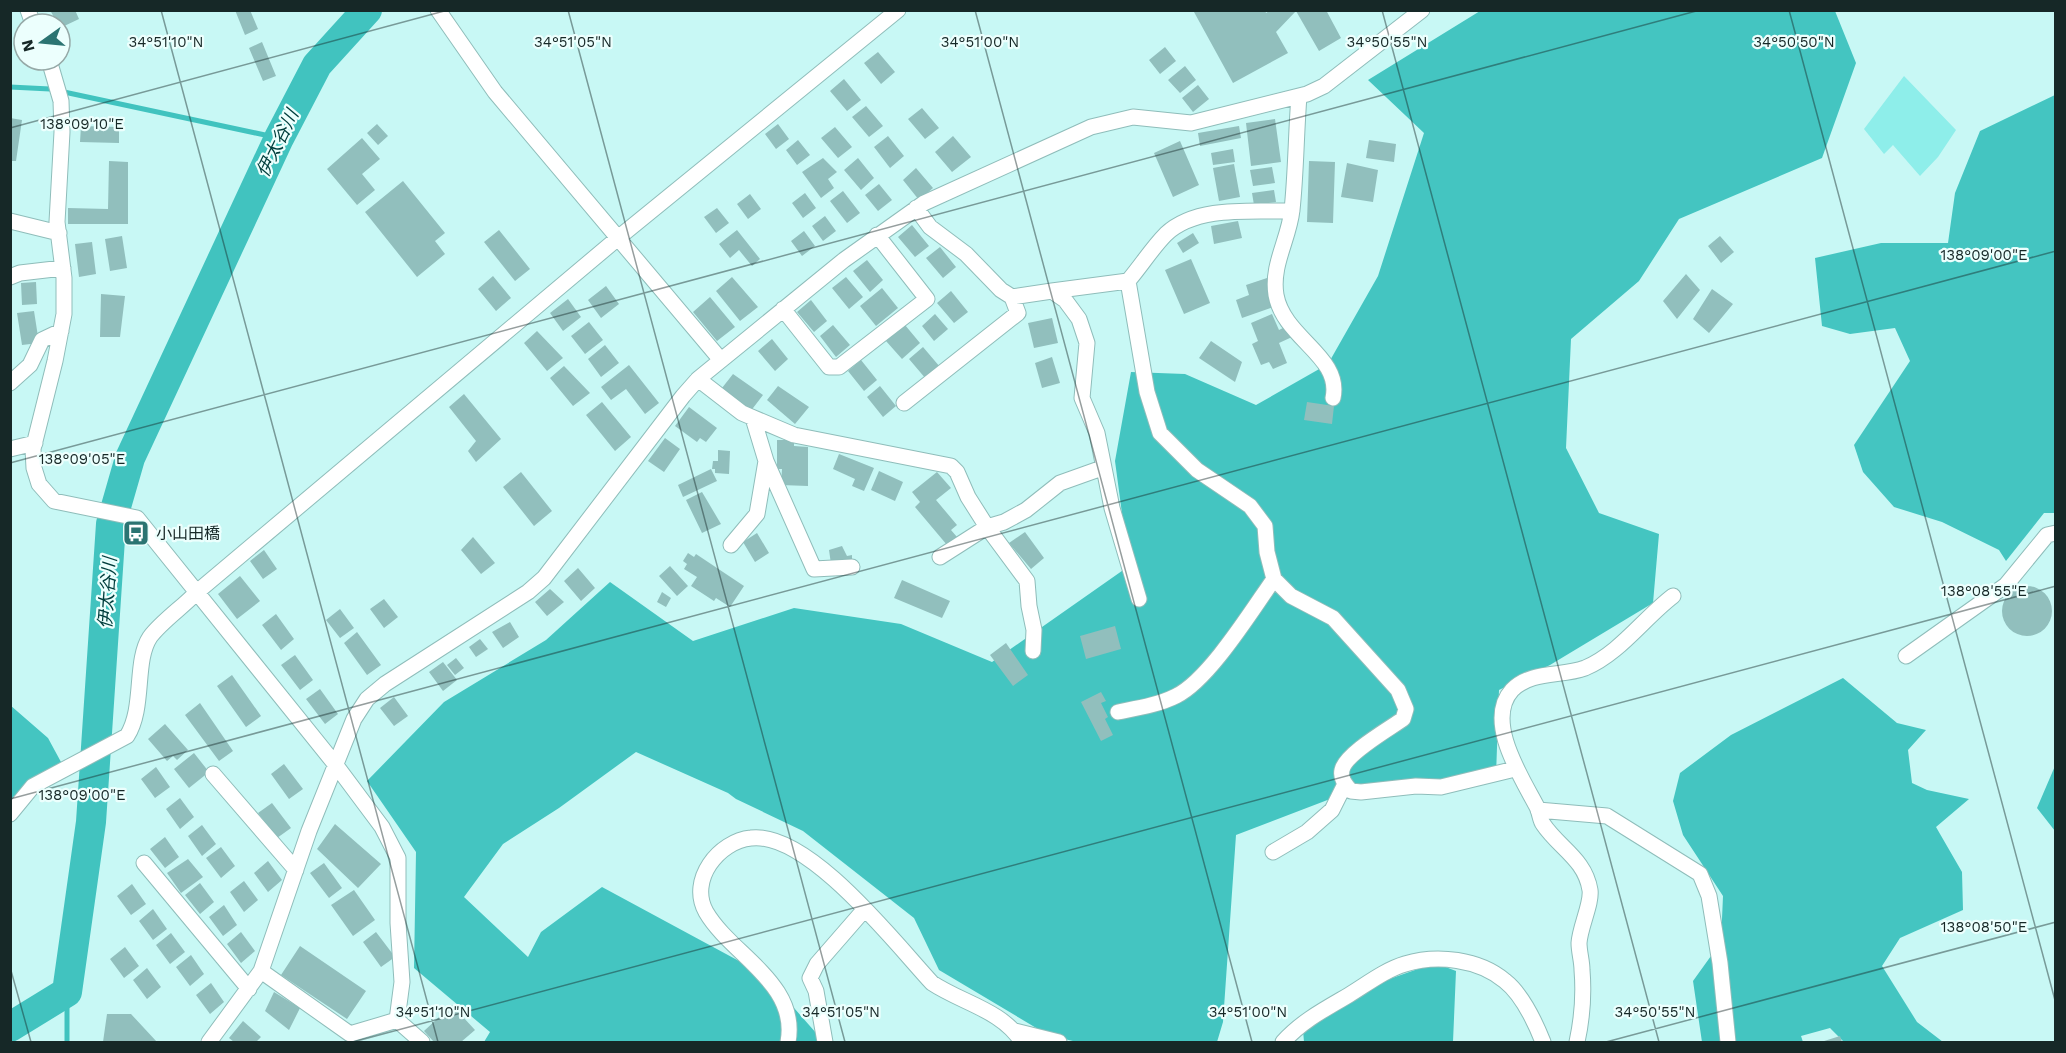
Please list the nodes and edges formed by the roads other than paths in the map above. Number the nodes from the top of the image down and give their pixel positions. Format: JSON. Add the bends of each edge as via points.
{"nodes":[{"id":1,"x":438,"y":10,"type":"edge"},
{"id":2,"x":898,"y":10,"type":"edge"},
{"id":3,"x":1422,"y":10,"type":"edge"},
{"id":4,"x":53,"y":72,"type":"edge"},
{"id":5,"x":1299,"y":96,"type":"junction"},
{"id":6,"x":916,"y":208,"type":"junction"},
{"id":7,"x":1292,"y":211,"type":"junction"},
{"id":8,"x":10,"y":221,"type":"edge"},
{"id":9,"x":59,"y":233,"type":"junction"},
{"id":10,"x":878,"y":235,"type":"junction"},
{"id":11,"x":618,"y":238,"type":"junction"},
{"id":12,"x":63,"y":268,"type":"junction"},
{"id":13,"x":10,"y":277,"type":"edge"},
{"id":14,"x":1128,"y":281,"type":"junction"},
{"id":15,"x":1052,"y":291,"type":"junction"},
{"id":16,"x":1012,"y":297,"type":"junction"},
{"id":17,"x":783,"y":309,"type":"junction"},
{"id":18,"x":61,"y":331,"type":"junction"},
{"id":19,"x":720,"y":358,"type":"junction"},
{"id":20,"x":698,"y":379,"type":"junction"},
{"id":21,"x":10,"y":383,"type":"edge"},
{"id":22,"x":1333,"y":398,"type":"dead end"},
{"id":23,"x":904,"y":404,"type":"dead end"},
{"id":24,"x":753,"y":418,"type":"junction"},
{"id":25,"x":35,"y":443,"type":"junction"},
{"id":26,"x":10,"y":449,"type":"edge"},
{"id":27,"x":766,"y":461,"type":"junction"},
{"id":28,"x":1102,"y":468,"type":"junction"},
{"id":29,"x":987,"y":527,"type":"junction"},
{"id":30,"x":2055,"y":533,"type":"edge"},
{"id":31,"x":731,"y":545,"type":"dead end"},
{"id":32,"x":940,"y":557,"type":"dead end"},
{"id":33,"x":852,"y":567,"type":"dead end"},
{"id":34,"x":1274,"y":579,"type":"junction"},
{"id":35,"x":197,"y":592,"type":"junction"},
{"id":36,"x":1673,"y":596,"type":"dead end"},
{"id":37,"x":1139,"y":599,"type":"dead end"},
{"id":38,"x":1033,"y":651,"type":"dead end"},
{"id":39,"x":1906,"y":656,"type":"dead end"},
{"id":40,"x":1118,"y":712,"type":"dead end"},
{"id":41,"x":335,"y":764,"type":"junction"},
{"id":42,"x":1515,"y":769,"type":"junction"},
{"id":43,"x":213,"y":774,"type":"dead end"},
{"id":44,"x":1346,"y":784,"type":"junction"},
{"id":45,"x":1538,"y":810,"type":"junction"},
{"id":46,"x":10,"y":814,"type":"edge"},
{"id":47,"x":1273,"y":852,"type":"dead end"},
{"id":48,"x":144,"y":863,"type":"dead end"},
{"id":49,"x":296,"y":870,"type":"junction"},
{"id":50,"x":864,"y":910,"type":"junction"},
{"id":51,"x":261,"y":971,"type":"junction"},
{"id":52,"x":249,"y":989,"type":"junction"},
{"id":53,"x":397,"y":1020,"type":"junction"},
{"id":54,"x":1018,"y":1037,"type":"edge"},
{"id":55,"x":209,"y":1042,"type":"edge"},
{"id":56,"x":422,"y":1042,"type":"edge"},
{"id":57,"x":788,"y":1042,"type":"edge"},
{"id":58,"x":825,"y":1042,"type":"edge"},
{"id":59,"x":1059,"y":1042,"type":"edge"},
{"id":60,"x":1283,"y":1042,"type":"edge"},
{"id":61,"x":1543,"y":1042,"type":"edge"},
{"id":62,"x":1577,"y":1042,"type":"edge"},
{"id":63,"x":1728,"y":1042,"type":"edge"}],
"edges":[{"from":1,"to":11,"type":"street","via":[[495,92]]},
{"from":2,"to":11,"type":"street"},
{"from":3,"to":5,"type":"street","via":[[1324,87]]},
{"from":4,"to":9,"type":"street","via":[[60,93]]},
{"from":5,"to":6,"type":"street","via":[[1191,123],[1133,117],[1091,127]]},
{"from":5,"to":7,"type":"street"},
{"from":6,"to":10,"type":"street"},
{"from":6,"to":16,"type":"street","via":[[930,227]]},
{"from":7,"to":14,"type":"street","via":[[1219,213],[1192,219],[1167,233]]},
{"from":7,"to":22,"type":"street","via":[[1275,270],[1276,296],[1284,317],[1299,338],[1328,364],[1335,388]]},
{"from":8,"to":9,"type":"street"},
{"from":9,"to":12,"type":"street"},
{"from":10,"to":17,"type":"street"},
{"from":10,"to":17,"type":"street","via":[[927,299],[838,368],[829,367]]},
{"from":11,"to":19,"type":"street"},
{"from":11,"to":35,"type":"street"},
{"from":12,"to":13,"type":"street"},
{"from":12,"to":18,"type":"street"},
{"from":14,"to":15,"type":"street"},
{"from":14,"to":34,"type":"street","via":[[1147,392],[1160,433],[1197,470],[1250,506],[1265,526]]},
{"from":15,"to":16,"type":"street"},
{"from":15,"to":28,"type":"street","via":[[1065,300],[1079,319],[1087,343],[1082,398],[1097,432]]},
{"from":16,"to":23,"type":"street","via":[[1018,313]]},
{"from":17,"to":19,"type":"street"},
{"from":18,"to":21,"type":"street","via":[[42,340],[30,365]]},
{"from":18,"to":25,"type":"street"},
{"from":19,"to":20,"type":"street"},
{"from":20,"to":24,"type":"street"},
{"from":20,"to":41,"type":"street","via":[[544,578],[367,699]]},
{"from":24,"to":27,"type":"street"},
{"from":24,"to":29,"type":"street","via":[[794,435],[951,466]]},
{"from":25,"to":26,"type":"street"},
{"from":25,"to":35,"type":"street","via":[[34,468],[46,494],[54,501],[137,518]]},
{"from":27,"to":31,"type":"street","via":[[757,514]]},
{"from":27,"to":33,"type":"street","via":[[814,569]]},
{"from":28,"to":29,"type":"street","via":[[1060,483],[1026,510]]},
{"from":28,"to":37,"type":"street"},
{"from":29,"to":32,"type":"street"},
{"from":29,"to":38,"type":"street","via":[[1027,581]]},
{"from":30,"to":39,"type":"street","via":[[2047,535],[2006,585]]},
{"from":34,"to":40,"type":"street","via":[[1228,646],[1179,695]]},
{"from":34,"to":44,"type":"street","via":[[1291,596],[1333,618],[1398,690],[1406,709],[1403,719],[1346,760],[1341,771]]},
{"from":35,"to":41,"type":"street"},
{"from":35,"to":46,"type":"street","via":[[150,638],[134,724],[128,736],[33,786]]},
{"from":36,"to":42,"type":"street","via":[[1609,653],[1585,668],[1536,676],[1512,690],[1503,703],[1503,726]]},
{"from":41,"to":49,"type":"street"},
{"from":41,"to":53,"type":"street","via":[[382,827],[398,858],[402,982]]},
{"from":42,"to":44,"type":"street","via":[[1441,787],[1360,792],[1351,791]]},
{"from":42,"to":45,"type":"street"},
{"from":43,"to":49,"type":"street"},
{"from":44,"to":47,"type":"street","via":[[1332,810],[1307,832]]},
{"from":45,"to":62,"type":"street","via":[[1543,824],[1576,858],[1591,892],[1579,943],[1582,991]]},
{"from":45,"to":63,"type":"street","via":[[1607,816],[1700,874],[1709,896]]},
{"from":48,"to":52,"type":"street"},
{"from":49,"to":51,"type":"street"},
{"from":50,"to":54,"type":"street","via":[[932,983],[988,1011]]},
{"from":50,"to":57,"type":"street","via":[[835,879],[787,844],[752,838],[723,849],[710,862],[701,894],[705,910],[765,975],[782,1000]]},
{"from":50,"to":58,"type":"street","via":[[817,964],[810,978]]},
{"from":51,"to":52,"type":"street"},
{"from":51,"to":53,"type":"street","via":[[350,1034]]},
{"from":52,"to":55,"type":"street"},
{"from":53,"to":56,"type":"street"},
{"from":54,"to":59,"type":"street"},
{"from":60,"to":61,"type":"street","via":[[1299,1024],[1384,974],[1405,964],[1442,959],[1474,963],[1506,981],[1534,1019]]}]}
